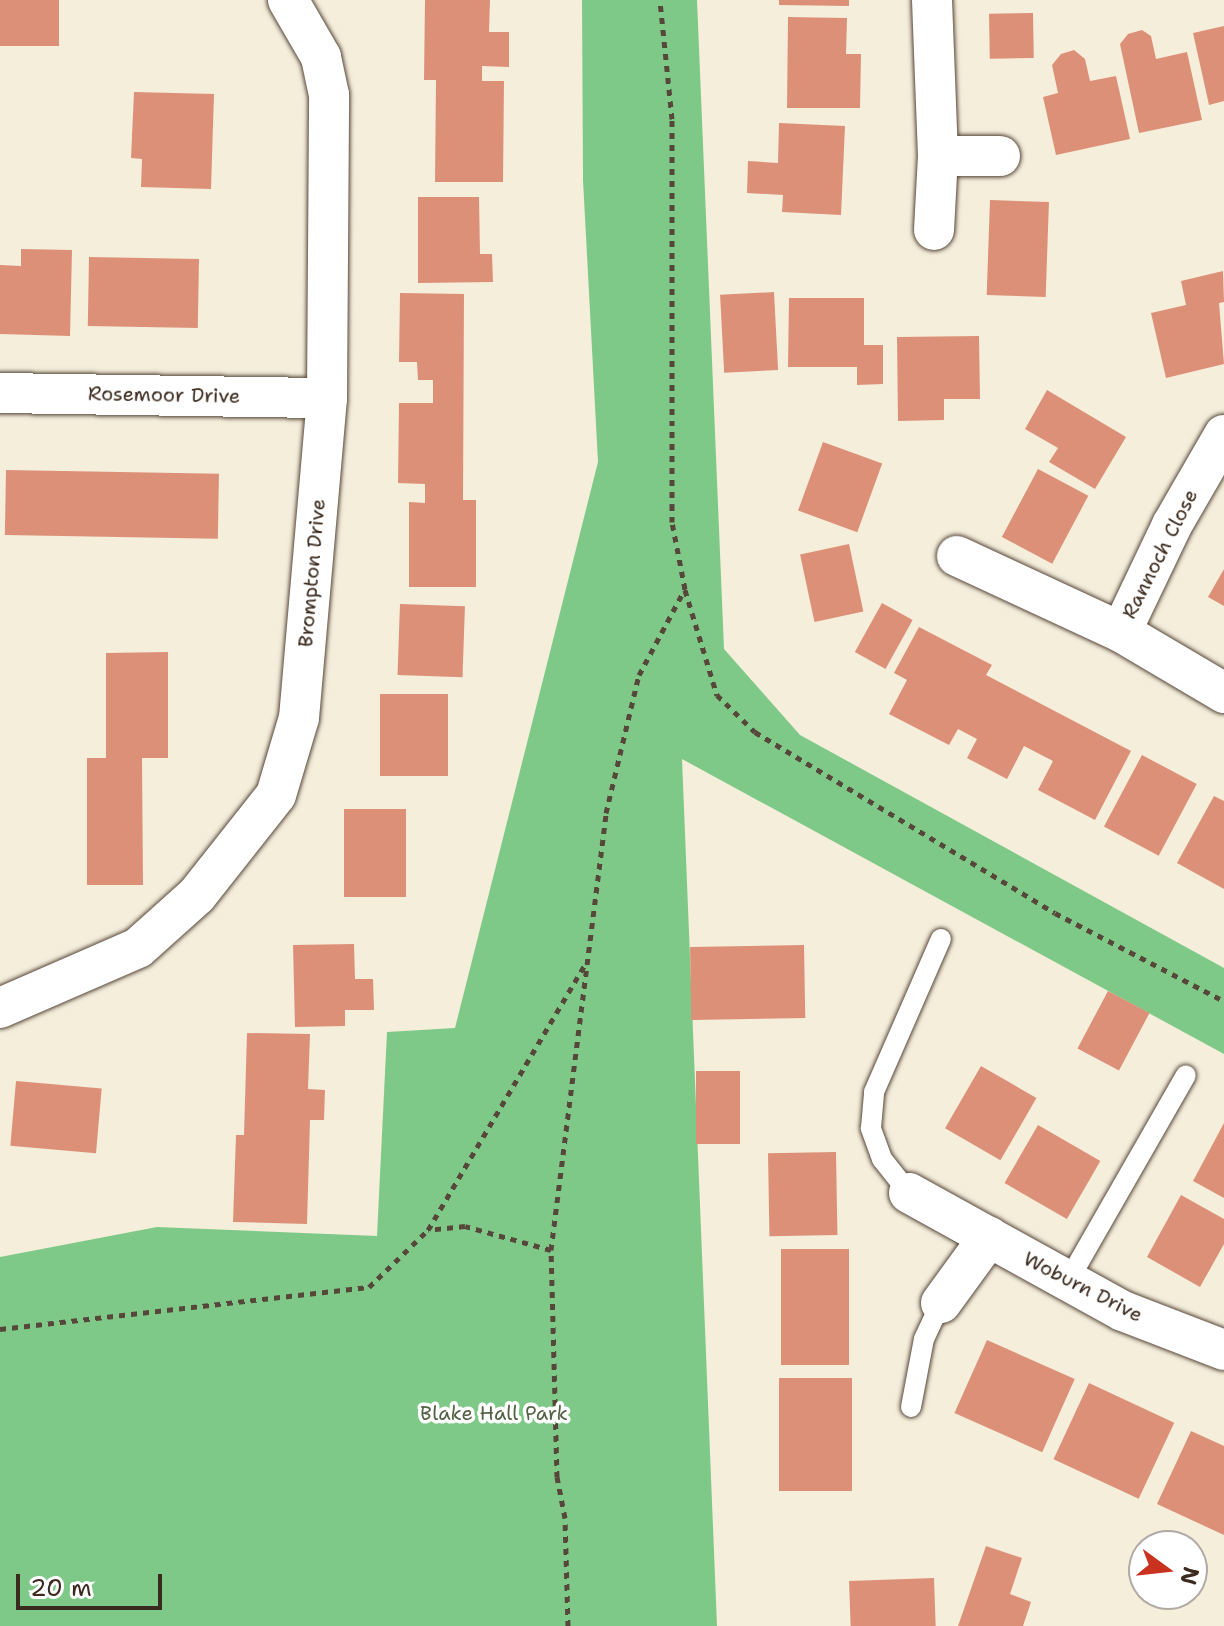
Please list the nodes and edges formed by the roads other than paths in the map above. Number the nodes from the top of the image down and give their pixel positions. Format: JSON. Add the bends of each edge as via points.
{"nodes":[{"id":1,"x":288,"y":0,"type":"edge"},
{"id":2,"x":932,"y":0,"type":"edge"},
{"id":3,"x":938,"y":156,"type":"junction"},
{"id":4,"x":1000,"y":156,"type":"dead end"},
{"id":5,"x":934,"y":230,"type":"dead end"},
{"id":6,"x":0,"y":393,"type":"edge"},
{"id":7,"x":327,"y":398,"type":"junction"},
{"id":8,"x":1224,"y":435,"type":"edge"},
{"id":9,"x":957,"y":556,"type":"dead end"},
{"id":10,"x":1121,"y":632,"type":"junction"},
{"id":11,"x":1224,"y":693,"type":"edge"},
{"id":12,"x":941,"y":939,"type":"dead end"},
{"id":13,"x":0,"y":1008,"type":"edge"},
{"id":14,"x":1186,"y":1075,"type":"dead end"},
{"id":15,"x":909,"y":1193,"type":"joint"},
{"id":16,"x":989,"y":1237,"type":"junction"},
{"id":17,"x":1068,"y":1281,"type":"junction"},
{"id":18,"x":941,"y":1303,"type":"joint"},
{"id":19,"x":1224,"y":1350,"type":"edge"},
{"id":20,"x":911,"y":1407,"type":"dead end"}],
"edges":[{"from":1,"to":7,"type":"street","name":"Brompton Drive","via":[[321,57],[329,95]]},
{"from":2,"to":3,"type":"street"},
{"from":3,"to":4,"type":"street"},
{"from":3,"to":5,"type":"street"},
{"from":6,"to":7,"type":"street","name":"Rosemoor Drive"},
{"from":7,"to":13,"type":"street","name":"Brompton Drive","via":[[299,718],[276,795],[197,895],[138,948]]},
{"from":8,"to":10,"type":"street","name":"Rannoch Close","via":[[1172,525]]},
{"from":9,"to":10,"type":"street"},
{"from":10,"to":11,"type":"street"},
{"from":12,"to":15,"type":"lane","via":[[874,1092],[871,1128],[882,1159]]},
{"from":14,"to":17,"type":"lane"},
{"from":15,"to":16,"type":"street","name":"Woburn Drive"},
{"from":16,"to":17,"type":"street","name":"Woburn Drive"},
{"from":16,"to":18,"type":"street"},
{"from":17,"to":19,"type":"street","name":"Woburn Drive","via":[[1123,1311]]},
{"from":18,"to":20,"type":"lane","via":[[924,1339]]}]}
